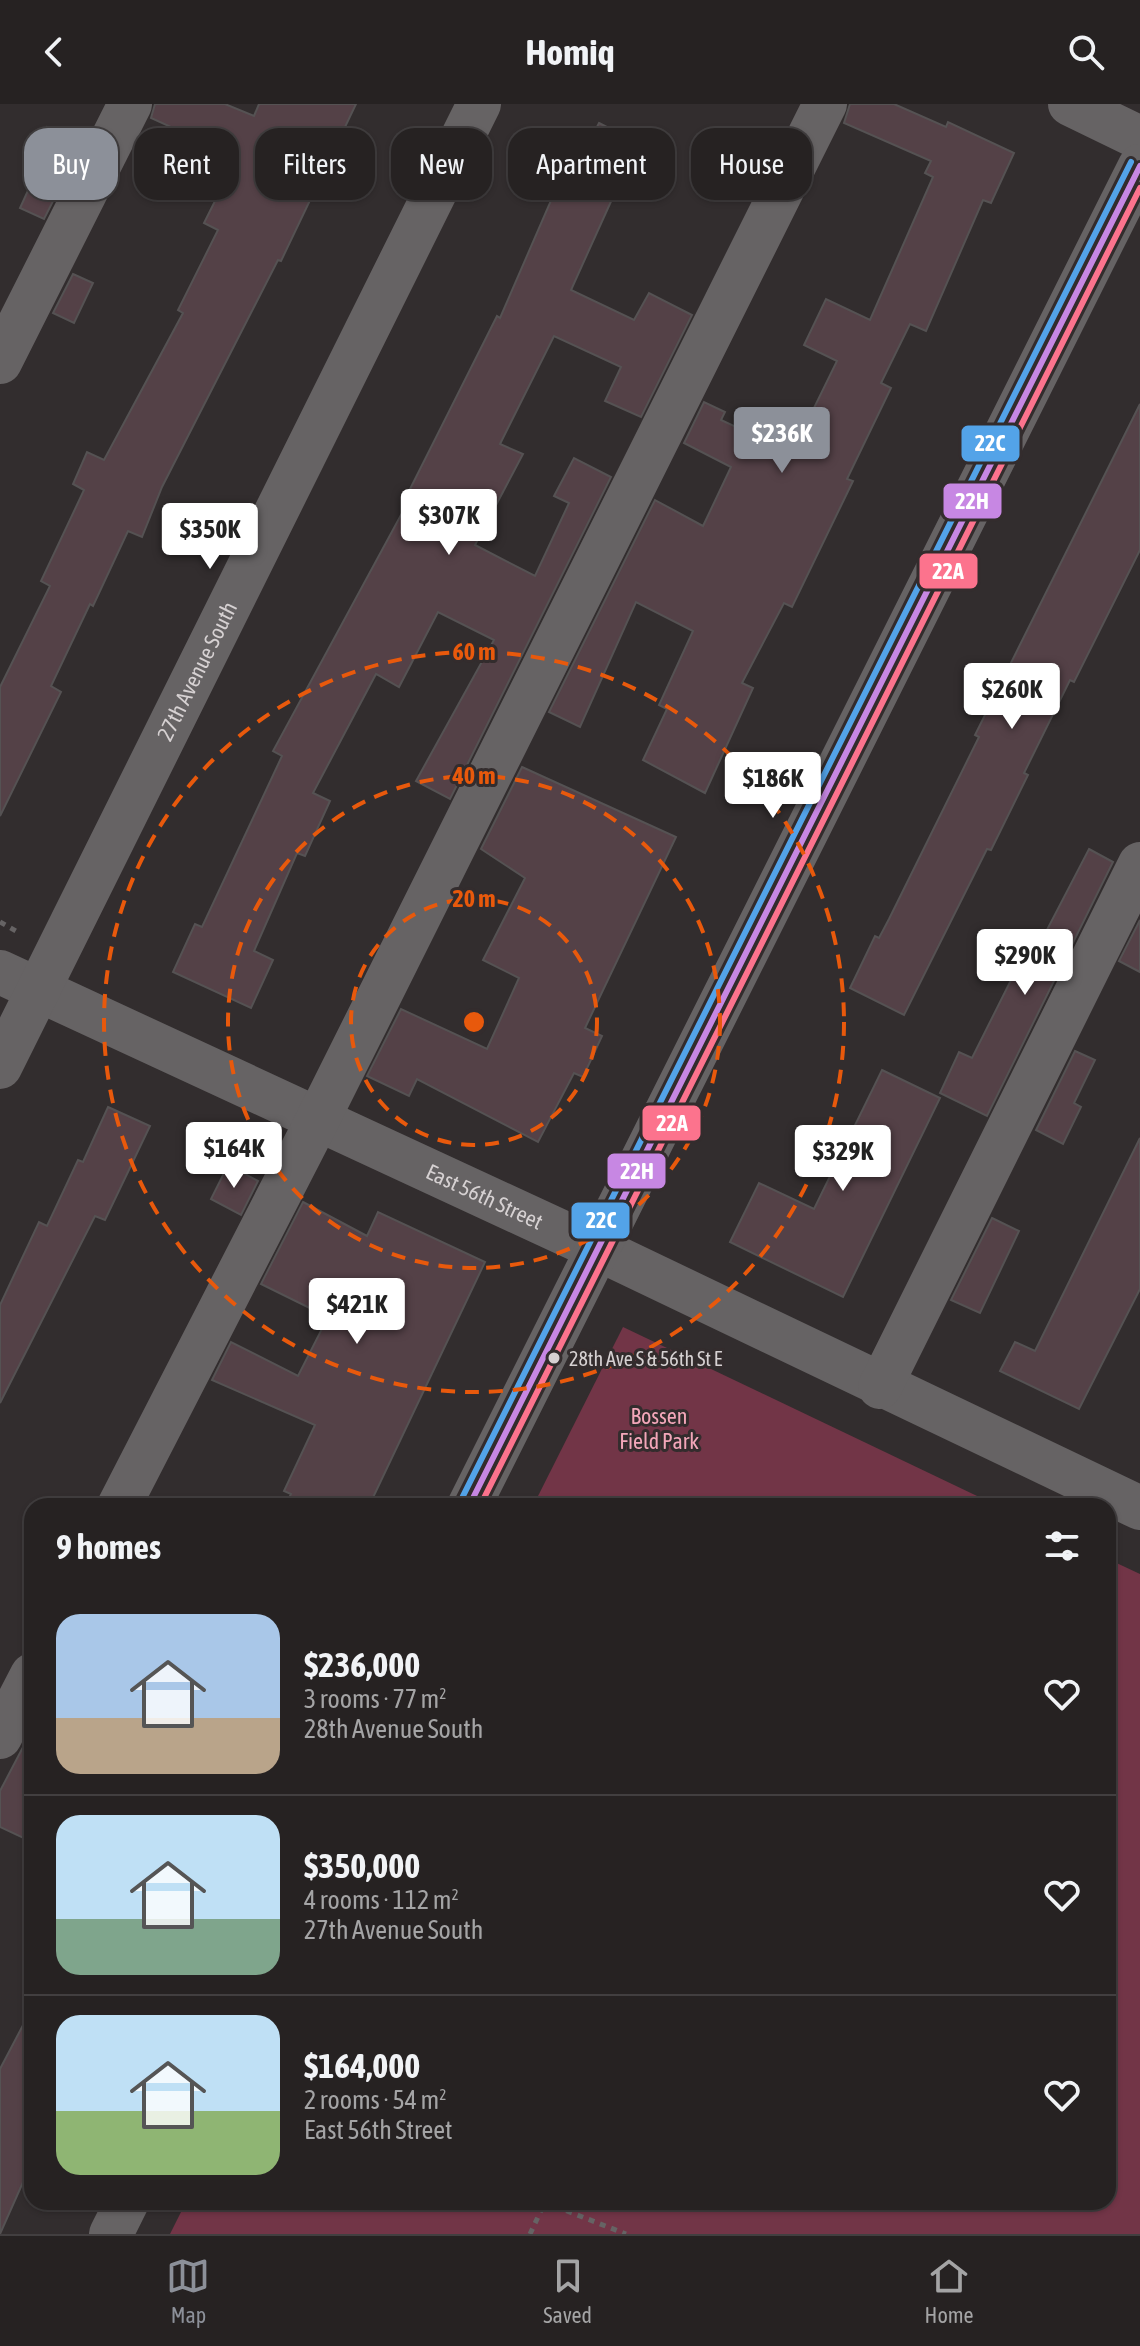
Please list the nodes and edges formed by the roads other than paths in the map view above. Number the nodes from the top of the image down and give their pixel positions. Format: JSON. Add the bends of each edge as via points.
{"nodes":[{"id":1,"x":130,"y":104,"type":"edge"},
{"id":2,"x":479,"y":104,"type":"edge"},
{"id":3,"x":825,"y":104,"type":"edge"},
{"id":4,"x":1070,"y":104,"type":"edge"},
{"id":5,"x":1140,"y":138,"type":"edge"},
{"id":6,"x":1140,"y":166,"type":"edge"},
{"id":7,"x":0,"y":362,"type":"edge"},
{"id":8,"x":1140,"y":864,"type":"edge"},
{"id":9,"x":0,"y":972,"type":"edge"},
{"id":10,"x":39,"y":990,"type":"junction"},
{"id":11,"x":0,"y":1067,"type":"edge"},
{"id":12,"x":318,"y":1119,"type":"junction"},
{"id":13,"x":596,"y":1248,"type":"junction"},
{"id":14,"x":880,"y":1387,"type":"junction"},
{"id":15,"x":123,"y":1498,"type":"edge"},
{"id":16,"x":473,"y":1498,"type":"edge"},
{"id":17,"x":1140,"y":1508,"type":"edge"},
{"id":18,"x":24,"y":1690,"type":"edge"},
{"id":19,"x":0,"y":1737,"type":"edge"},
{"id":20,"x":123,"y":2210,"type":"edge"},
{"id":21,"x":111,"y":2234,"type":"edge"}],
"edges":[{"from":1,"to":7,"type":"street"},
{"from":2,"to":10,"type":"street","name":"27th Avenue South"},
{"from":3,"to":12,"type":"street"},
{"from":4,"to":5,"type":"street"},
{"from":6,"to":13,"type":"street"},
{"from":8,"to":14,"type":"street"},
{"from":9,"to":10,"type":"street","name":"East 56th Street"},
{"from":10,"to":11,"type":"street","name":"27th Avenue South"},
{"from":10,"to":12,"type":"street","name":"East 56th Street"},
{"from":12,"to":13,"type":"street","name":"East 56th Street"},
{"from":12,"to":15,"type":"street"},
{"from":13,"to":14,"type":"street","name":"East 56th Street"},
{"from":13,"to":16,"type":"street"},
{"from":14,"to":17,"type":"street","name":"East 56th Street"},
{"from":18,"to":19,"type":"street"},
{"from":20,"to":21,"type":"street"}]}
